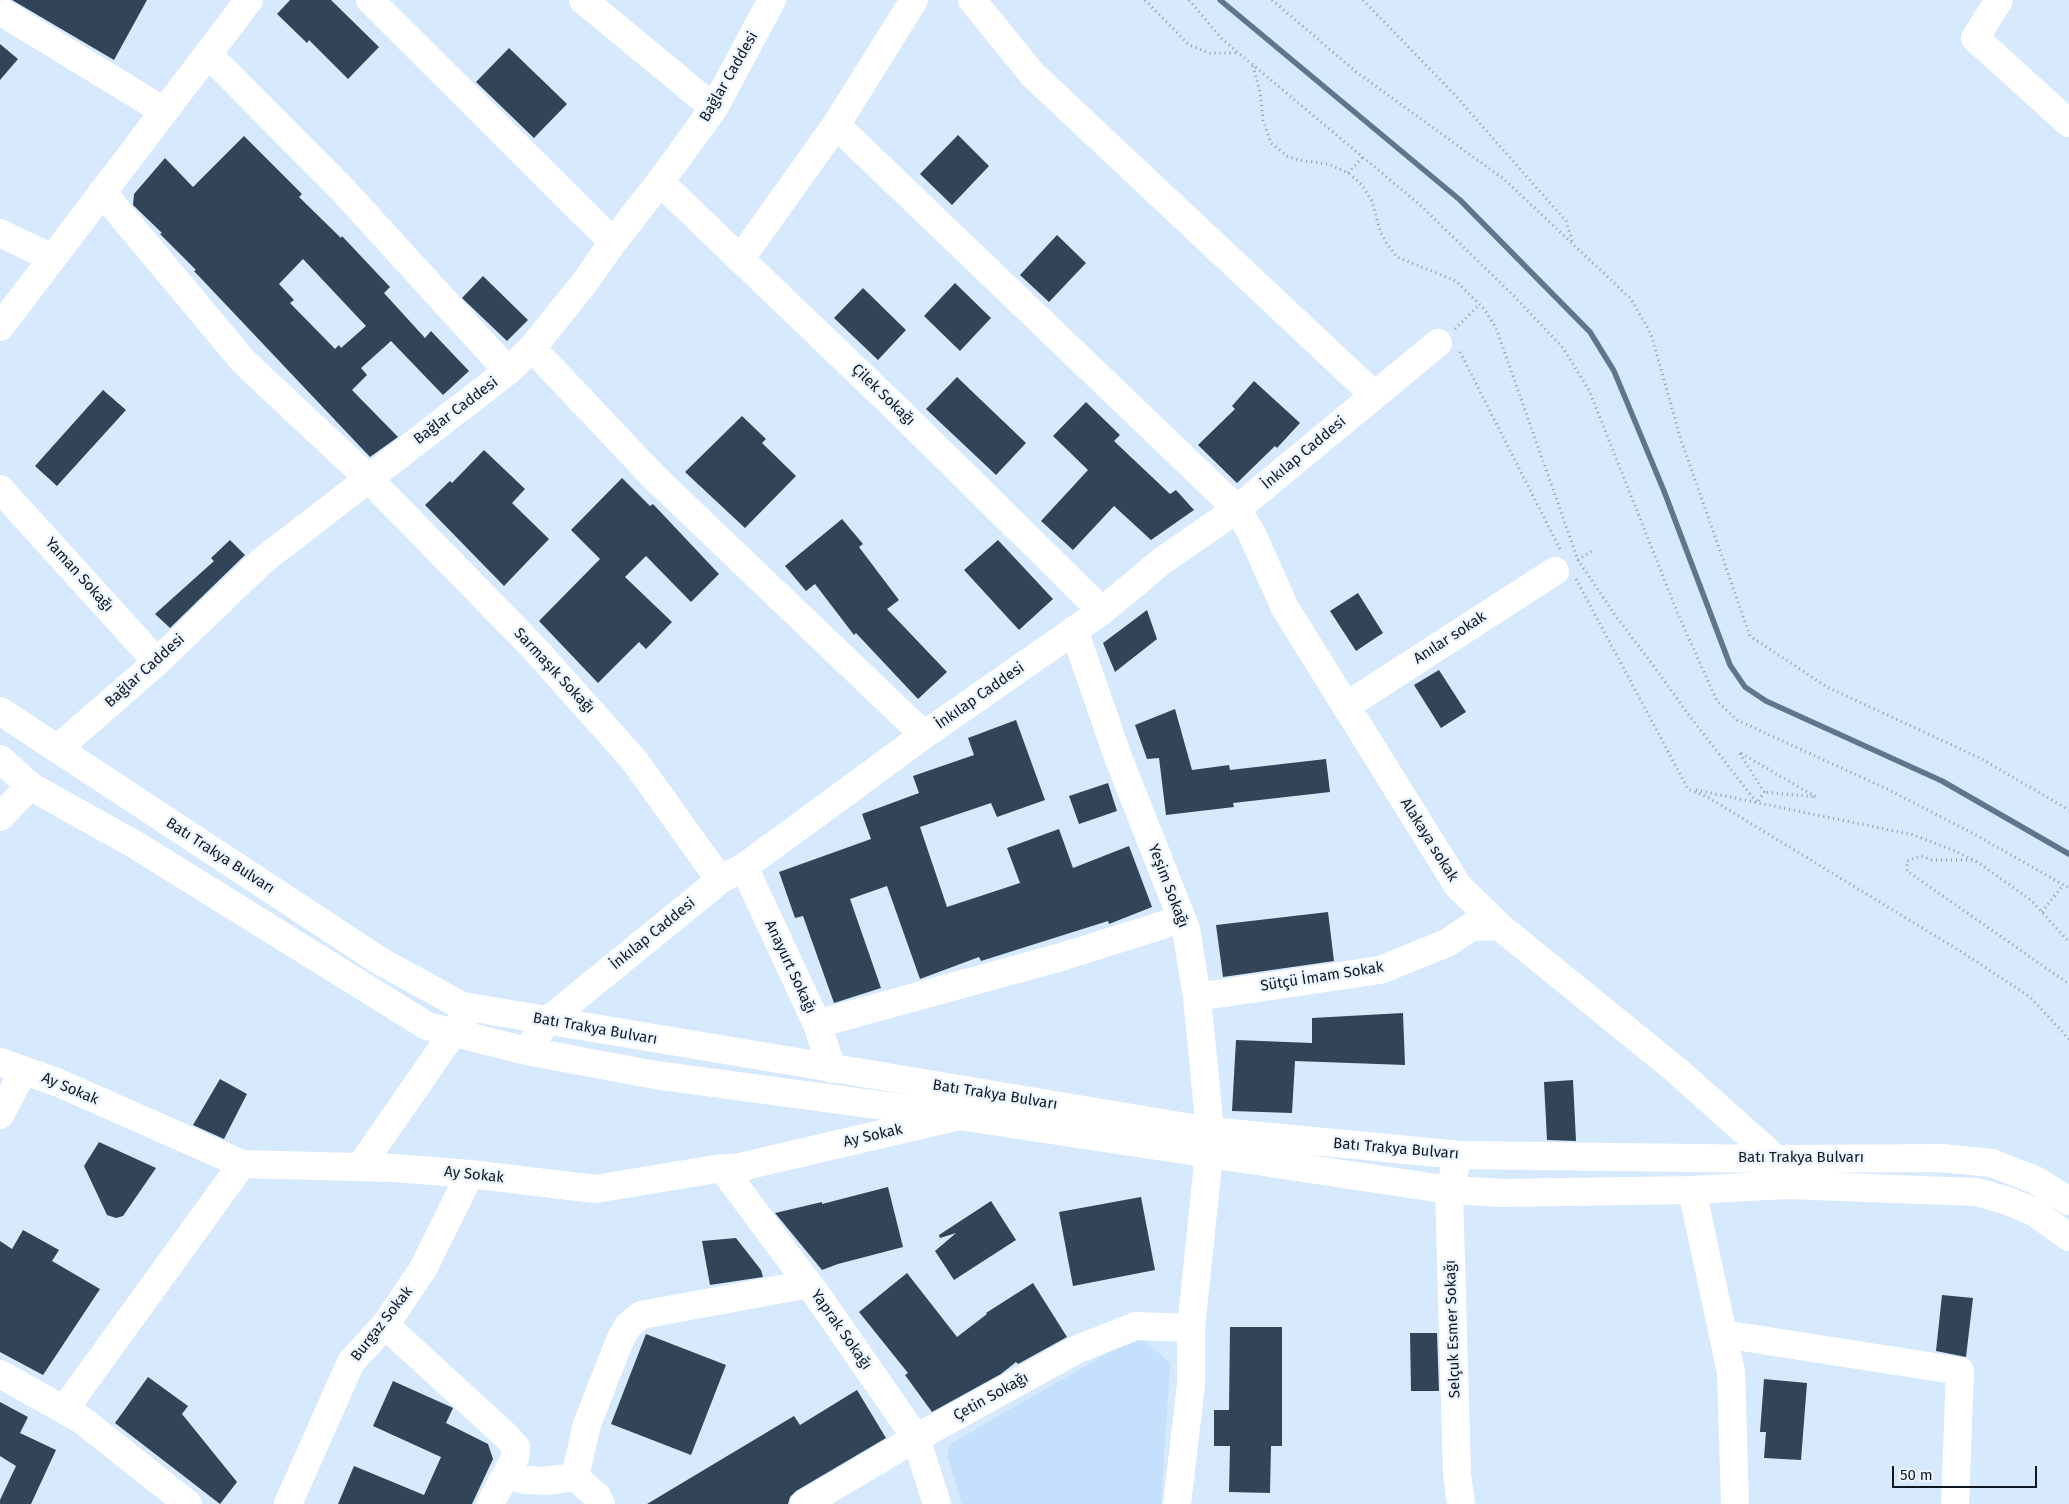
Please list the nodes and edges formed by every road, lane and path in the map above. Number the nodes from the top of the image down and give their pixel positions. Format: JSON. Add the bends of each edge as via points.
{"nodes":[{"id":1,"x":249,"y":0,"type":"edge"},
{"id":2,"x":370,"y":0,"type":"edge"},
{"id":3,"x":583,"y":0,"type":"edge"},
{"id":4,"x":772,"y":0,"type":"edge"},
{"id":5,"x":914,"y":0,"type":"edge"},
{"id":6,"x":972,"y":0,"type":"edge"},
{"id":7,"x":1145,"y":0,"type":"edge"},
{"id":8,"x":1189,"y":0,"type":"edge"},
{"id":9,"x":1272,"y":0,"type":"edge"},
{"id":10,"x":1363,"y":0,"type":"edge"},
{"id":11,"x":1999,"y":0,"type":"edge"},
{"id":12,"x":0,"y":11,"type":"edge"},
{"id":13,"x":1238,"y":53,"type":"junction"},
{"id":14,"x":208,"y":54,"type":"junction"},
{"id":15,"x":1253,"y":65,"type":"junction"},
{"id":16,"x":714,"y":108,"type":"junction"},
{"id":17,"x":164,"y":112,"type":"junction"},
{"id":18,"x":2069,"y":122,"type":"edge"},
{"id":19,"x":836,"y":125,"type":"junction"},
{"id":20,"x":1364,"y":157,"type":"junction"},
{"id":21,"x":1348,"y":173,"type":"junction"},
{"id":22,"x":660,"y":182,"type":"junction"},
{"id":23,"x":102,"y":192,"type":"junction"},
{"id":24,"x":0,"y":233,"type":"edge"},
{"id":25,"x":613,"y":242,"type":"junction"},
{"id":26,"x":1574,"y":245,"type":"junction"},
{"id":27,"x":52,"y":258,"type":"junction"},
{"id":28,"x":741,"y":258,"type":"junction"},
{"id":29,"x":1480,"y":305,"type":"junction"},
{"id":30,"x":0,"y":327,"type":"edge"},
{"id":31,"x":1450,"y":343,"type":"junction"},
{"id":32,"x":532,"y":348,"type":"junction"},
{"id":33,"x":508,"y":371,"type":"junction"},
{"id":34,"x":1374,"y":395,"type":"junction"},
{"id":35,"x":368,"y":478,"type":"junction"},
{"id":36,"x":0,"y":489,"type":"edge"},
{"id":37,"x":1237,"y":510,"type":"junction"},
{"id":38,"x":1563,"y":565,"type":"junction"},
{"id":39,"x":1102,"y":611,"type":"junction"},
{"id":40,"x":1074,"y":630,"type":"junction"},
{"id":41,"x":157,"y":662,"type":"junction"},
{"id":42,"x":1346,"y":706,"type":"junction"},
{"id":43,"x":0,"y":711,"type":"edge"},
{"id":44,"x":924,"y":735,"type":"junction"},
{"id":45,"x":57,"y":749,"type":"junction"},
{"id":46,"x":0,"y":759,"type":"edge"},
{"id":47,"x":30,"y":786,"type":"junction"},
{"id":48,"x":1688,"y":789,"type":"junction"},
{"id":49,"x":1764,"y":792,"type":"junction"},
{"id":50,"x":1757,"y":803,"type":"junction"},
{"id":51,"x":2069,"y":810,"type":"edge"},
{"id":52,"x":0,"y":816,"type":"edge"},
{"id":53,"x":1972,"y":860,"type":"junction"},
{"id":54,"x":744,"y":867,"type":"junction"},
{"id":55,"x":720,"y":880,"type":"junction"},
{"id":56,"x":2064,"y":885,"type":"junction"},
{"id":57,"x":2069,"y":888,"type":"edge"},
{"id":58,"x":2042,"y":912,"type":"junction"},
{"id":59,"x":1182,"y":919,"type":"junction"},
{"id":60,"x":1499,"y":926,"type":"junction"},
{"id":61,"x":2069,"y":942,"type":"edge"},
{"id":62,"x":2069,"y":984,"type":"edge"},
{"id":63,"x":1197,"y":997,"type":"junction"},
{"id":64,"x":471,"y":1008,"type":"junction"},
{"id":65,"x":547,"y":1021,"type":"junction"},
{"id":66,"x":817,"y":1024,"type":"junction"},
{"id":67,"x":453,"y":1033,"type":"junction"},
{"id":68,"x":2069,"y":1039,"type":"edge"},
{"id":69,"x":527,"y":1051,"type":"junction"},
{"id":70,"x":12,"y":1066,"type":"edge"},
{"id":71,"x":832,"y":1068,"type":"junction"},
{"id":72,"x":0,"y":1115,"type":"edge"},
{"id":73,"x":960,"y":1116,"type":"junction"},
{"id":74,"x":1210,"y":1143,"type":"junction"},
{"id":75,"x":1459,"y":1155,"type":"junction"},
{"id":76,"x":1776,"y":1159,"type":"junction"},
{"id":77,"x":242,"y":1164,"type":"junction"},
{"id":78,"x":360,"y":1167,"type":"junction"},
{"id":79,"x":722,"y":1168,"type":"junction"},
{"id":80,"x":470,"y":1174,"type":"junction"},
{"id":81,"x":1449,"y":1190,"type":"junction"},
{"id":82,"x":1692,"y":1190,"type":"junction"},
{"id":83,"x":2069,"y":1201,"type":"edge"},
{"id":84,"x":2069,"y":1237,"type":"edge"},
{"id":85,"x":808,"y":1284,"type":"junction"},
{"id":86,"x":385,"y":1325,"type":"junction"},
{"id":87,"x":1190,"y":1328,"type":"junction"},
{"id":88,"x":1723,"y":1334,"type":"junction"},
{"id":89,"x":0,"y":1374,"type":"edge"},
{"id":90,"x":64,"y":1410,"type":"junction"},
{"id":91,"x":916,"y":1438,"type":"junction"},
{"id":92,"x":506,"y":1475,"type":"junction"},
{"id":93,"x":575,"y":1477,"type":"junction"},
{"id":94,"x":188,"y":1504,"type":"edge"},
{"id":95,"x":288,"y":1504,"type":"edge"},
{"id":96,"x":490,"y":1504,"type":"edge"},
{"id":97,"x":601,"y":1504,"type":"edge"},
{"id":98,"x":804,"y":1504,"type":"edge"},
{"id":99,"x":937,"y":1504,"type":"edge"},
{"id":100,"x":1177,"y":1504,"type":"edge"},
{"id":101,"x":1461,"y":1504,"type":"edge"},
{"id":102,"x":1734,"y":1504,"type":"edge"},
{"id":103,"x":1955,"y":1504,"type":"edge"}],
"edges":[{"from":1,"to":14,"type":"street"},
{"from":2,"to":25,"type":"street"},
{"from":3,"to":16,"type":"street"},
{"from":4,"to":16,"type":"street","name":"Bağlar Caddesi"},
{"from":5,"to":19,"type":"street"},
{"from":6,"to":34,"type":"street","via":[[1033,75]]},
{"from":7,"to":13,"type":"path","via":[[1189,45],[1210,53]]},
{"from":8,"to":13,"type":"path"},
{"from":9,"to":26,"type":"path","via":[[1355,71],[1505,180]]},
{"from":10,"to":26,"type":"path","via":[[1454,94],[1566,221]]},
{"from":11,"to":18,"type":"street","via":[[1975,38]]},
{"from":12,"to":17,"type":"street"},
{"from":13,"to":15,"type":"path"},
{"from":14,"to":17,"type":"street"},
{"from":14,"to":33,"type":"street","via":[[342,189]]},
{"from":15,"to":20,"type":"path"},
{"from":15,"to":21,"type":"path","via":[[1263,120],[1271,143],[1287,156],[1328,164]]},
{"from":16,"to":22,"type":"street","name":"Bağlar Caddesi"},
{"from":17,"to":23,"type":"street"},
{"from":19,"to":28,"type":"street"},
{"from":19,"to":37,"type":"street","name":"Alakaya sokak"},
{"from":20,"to":21,"type":"path"},
{"from":20,"to":56,"type":"path","via":[[1463,245],[1563,348],[1589,390],[1717,701],[1737,720],[1887,789]]},
{"from":21,"to":29,"type":"path","via":[[1372,201],[1380,231],[1397,257],[1456,282]]},
{"from":22,"to":25,"type":"street","name":"Bağlar Caddesi"},
{"from":22,"to":28,"type":"street","name":"Çilek Sokağı"},
{"from":23,"to":27,"type":"street"},
{"from":23,"to":35,"type":"street","name":"Sarmaşık Sokağı","via":[[244,362]]},
{"from":24,"to":27,"type":"street"},
{"from":25,"to":32,"type":"street","name":"Bağlar Caddesi","via":[[586,282]]},
{"from":26,"to":51,"type":"path","via":[[1631,300],[1651,334],[1681,440],[1750,636],[1827,687],[1980,758]]},
{"from":27,"to":30,"type":"street"},
{"from":28,"to":39,"type":"street","name":"Çilek Sokağı"},
{"from":29,"to":31,"type":"path"},
{"from":29,"to":50,"type":"path","via":[[1496,328],[1578,560],[1615,616]]},
{"from":31,"to":34,"type":"street","name":"İnkılap Caddesi"},
{"from":31,"to":38,"type":"path"},
{"from":32,"to":33,"type":"street","name":"Bağlar Caddesi"},
{"from":32,"to":44,"type":"street","via":[[654,477]]},
{"from":33,"to":35,"type":"street","name":"Bağlar Caddesi"},
{"from":34,"to":37,"type":"street","name":"İnkılap Caddesi"},
{"from":35,"to":41,"type":"street","name":"Bağlar Caddesi","via":[[262,561]]},
{"from":35,"to":55,"type":"street","name":"Sarmaşık Sokağı","via":[[534,648],[634,760]]},
{"from":36,"to":41,"type":"street","name":"Yaman Sokağı"},
{"from":37,"to":39,"type":"street","name":"İnkılap Caddesi","via":[[1162,561]]},
{"from":37,"to":42,"type":"street","name":"Alakaya sokak","via":[[1252,534],[1285,608]]},
{"from":38,"to":42,"type":"street","name":"Anılar sokak"},
{"from":38,"to":48,"type":"path"},
{"from":39,"to":40,"type":"street","name":"İnkılap Caddesi"},
{"from":40,"to":44,"type":"street","name":"İnkılap Caddesi"},
{"from":40,"to":59,"type":"street","name":"Yeşim Sokağı","via":[[1118,757]]},
{"from":41,"to":45,"type":"street","name":"Bağlar Caddesi"},
{"from":42,"to":60,"type":"street","name":"Alakaya sokak","via":[[1458,886]]},
{"from":43,"to":45,"type":"street","name":"Batı Trakya Bulvarı"},
{"from":44,"to":54,"type":"street","name":"İnkılap Caddesi"},
{"from":45,"to":47,"type":"street","via":[[66,760],[63,782],[51,790],[37,790]]},
{"from":45,"to":64,"type":"street","name":"Batı Trakya Bulvarı","via":[[380,961]]},
{"from":46,"to":47,"type":"street","name":"Batı Trakya Bulvarı"},
{"from":47,"to":52,"type":"street"},
{"from":47,"to":67,"type":"street","name":"Batı Trakya Bulvarı","via":[[134,844],[426,1026]]},
{"from":48,"to":50,"type":"path"},
{"from":48,"to":68,"type":"path","via":[[1709,798],[1965,954],[2030,997]]},
{"from":49,"to":49,"type":"path","via":[[1739,752],[1816,797],[1790,794]]},
{"from":49,"to":50,"type":"path"},
{"from":50,"to":53,"type":"path","via":[[1914,835]]},
{"from":53,"to":58,"type":"path","via":[[2032,901]]},
{"from":53,"to":62,"type":"path","via":[[1932,860],[1921,856],[1907,861],[1907,871]]},
{"from":54,"to":55,"type":"street","name":"İnkılap Caddesi"},
{"from":54,"to":66,"type":"street","name":"Anayurt Sokağı"},
{"from":55,"to":65,"type":"street","name":"İnkılap Caddesi"},
{"from":56,"to":57,"type":"path"},
{"from":56,"to":58,"type":"path"},
{"from":58,"to":61,"type":"path"},
{"from":59,"to":63,"type":"street","name":"Yeşim Sokağı"},
{"from":59,"to":66,"type":"street","via":[[1061,957]]},
{"from":60,"to":63,"type":"street","name":"Sütçü İmam Sokak","via":[[1471,927],[1447,943],[1380,970]]},
{"from":60,"to":76,"type":"street","name":"Alakaya sokak","via":[[1675,1069]]},
{"from":63,"to":74,"type":"street","name":"Yeşim Sokağı"},
{"from":64,"to":65,"type":"street","name":"Batı Trakya Bulvarı"},
{"from":64,"to":67,"type":"street"},
{"from":65,"to":69,"type":"street","name":"İnkılap Caddesi"},
{"from":65,"to":71,"type":"street","name":"Batı Trakya Bulvarı"},
{"from":66,"to":71,"type":"street","name":"Anayurt Sokağı"},
{"from":67,"to":69,"type":"street","name":"Batı Trakya Bulvarı"},
{"from":67,"to":78,"type":"street"},
{"from":69,"to":73,"type":"street","name":"Batı Trakya Bulvarı","via":[[655,1075]]},
{"from":70,"to":72,"type":"street"},
{"from":70,"to":77,"type":"street","name":"Ay Sokak"},
{"from":71,"to":74,"type":"street","name":"Batı Trakya Bulvarı"},
{"from":73,"to":74,"type":"street","name":"Batı Trakya Bulvarı"},
{"from":73,"to":79,"type":"street","name":"Ay Sokak","via":[[736,1168]]},
{"from":74,"to":75,"type":"street","name":"Batı Trakya Bulvarı"},
{"from":74,"to":81,"type":"street","name":"Batı Trakya Bulvarı"},
{"from":74,"to":87,"type":"street","name":"Yeşim Sokağı"},
{"from":75,"to":76,"type":"street","name":"Batı Trakya Bulvarı"},
{"from":75,"to":81,"type":"street","name":"Selçuk Esmer Sokağı"},
{"from":76,"to":83,"type":"street","name":"Batı Trakya Bulvarı","via":[[1942,1158],[1992,1163],[2035,1180]]},
{"from":77,"to":78,"type":"street","name":"Ay Sokak"},
{"from":77,"to":90,"type":"street"},
{"from":78,"to":80,"type":"street","name":"Ay Sokak"},
{"from":79,"to":80,"type":"street","name":"Ay Sokak","via":[[595,1189]]},
{"from":79,"to":85,"type":"street","name":"Yaprak Sokağı"},
{"from":80,"to":86,"type":"street","name":"Burgaz Sokak","via":[[423,1269]]},
{"from":81,"to":82,"type":"street","name":"Batı Trakya Bulvarı","via":[[1502,1193]]},
{"from":81,"to":101,"type":"street","name":"Selçuk Esmer Sokağı","via":[[1457,1474]]},
{"from":82,"to":84,"type":"street","name":"Batı Trakya Bulvarı","via":[[1786,1185],[1976,1192],[2034,1212]]},
{"from":82,"to":88,"type":"street"},
{"from":85,"to":91,"type":"street","name":"Yaprak Sokağı"},
{"from":85,"to":93,"type":"street","via":[[641,1315],[628,1326],[620,1340],[588,1424]]},
{"from":86,"to":92,"type":"street","via":[[516,1447],[516,1458]]},
{"from":86,"to":95,"type":"street","name":"Burgaz Sokak","via":[[351,1362]]},
{"from":87,"to":91,"type":"street","name":"Çetin Sokağı","via":[[1136,1326],[1078,1349]]},
{"from":87,"to":100,"type":"street","name":"Yeşim Sokağı","via":[[1191,1385]]},
{"from":88,"to":102,"type":"street","via":[[1731,1372]]},
{"from":88,"to":103,"type":"street","via":[[1960,1371]]},
{"from":89,"to":90,"type":"street"},
{"from":90,"to":94,"type":"street","via":[[82,1420]]},
{"from":91,"to":98,"type":"street","name":"Çetin Sokağı"},
{"from":91,"to":99,"type":"street","name":"Yaprak Sokağı"},
{"from":92,"to":93,"type":"street","via":[[545,1481]]},
{"from":92,"to":96,"type":"street"},
{"from":93,"to":97,"type":"street","via":[[597,1496]]}]}
